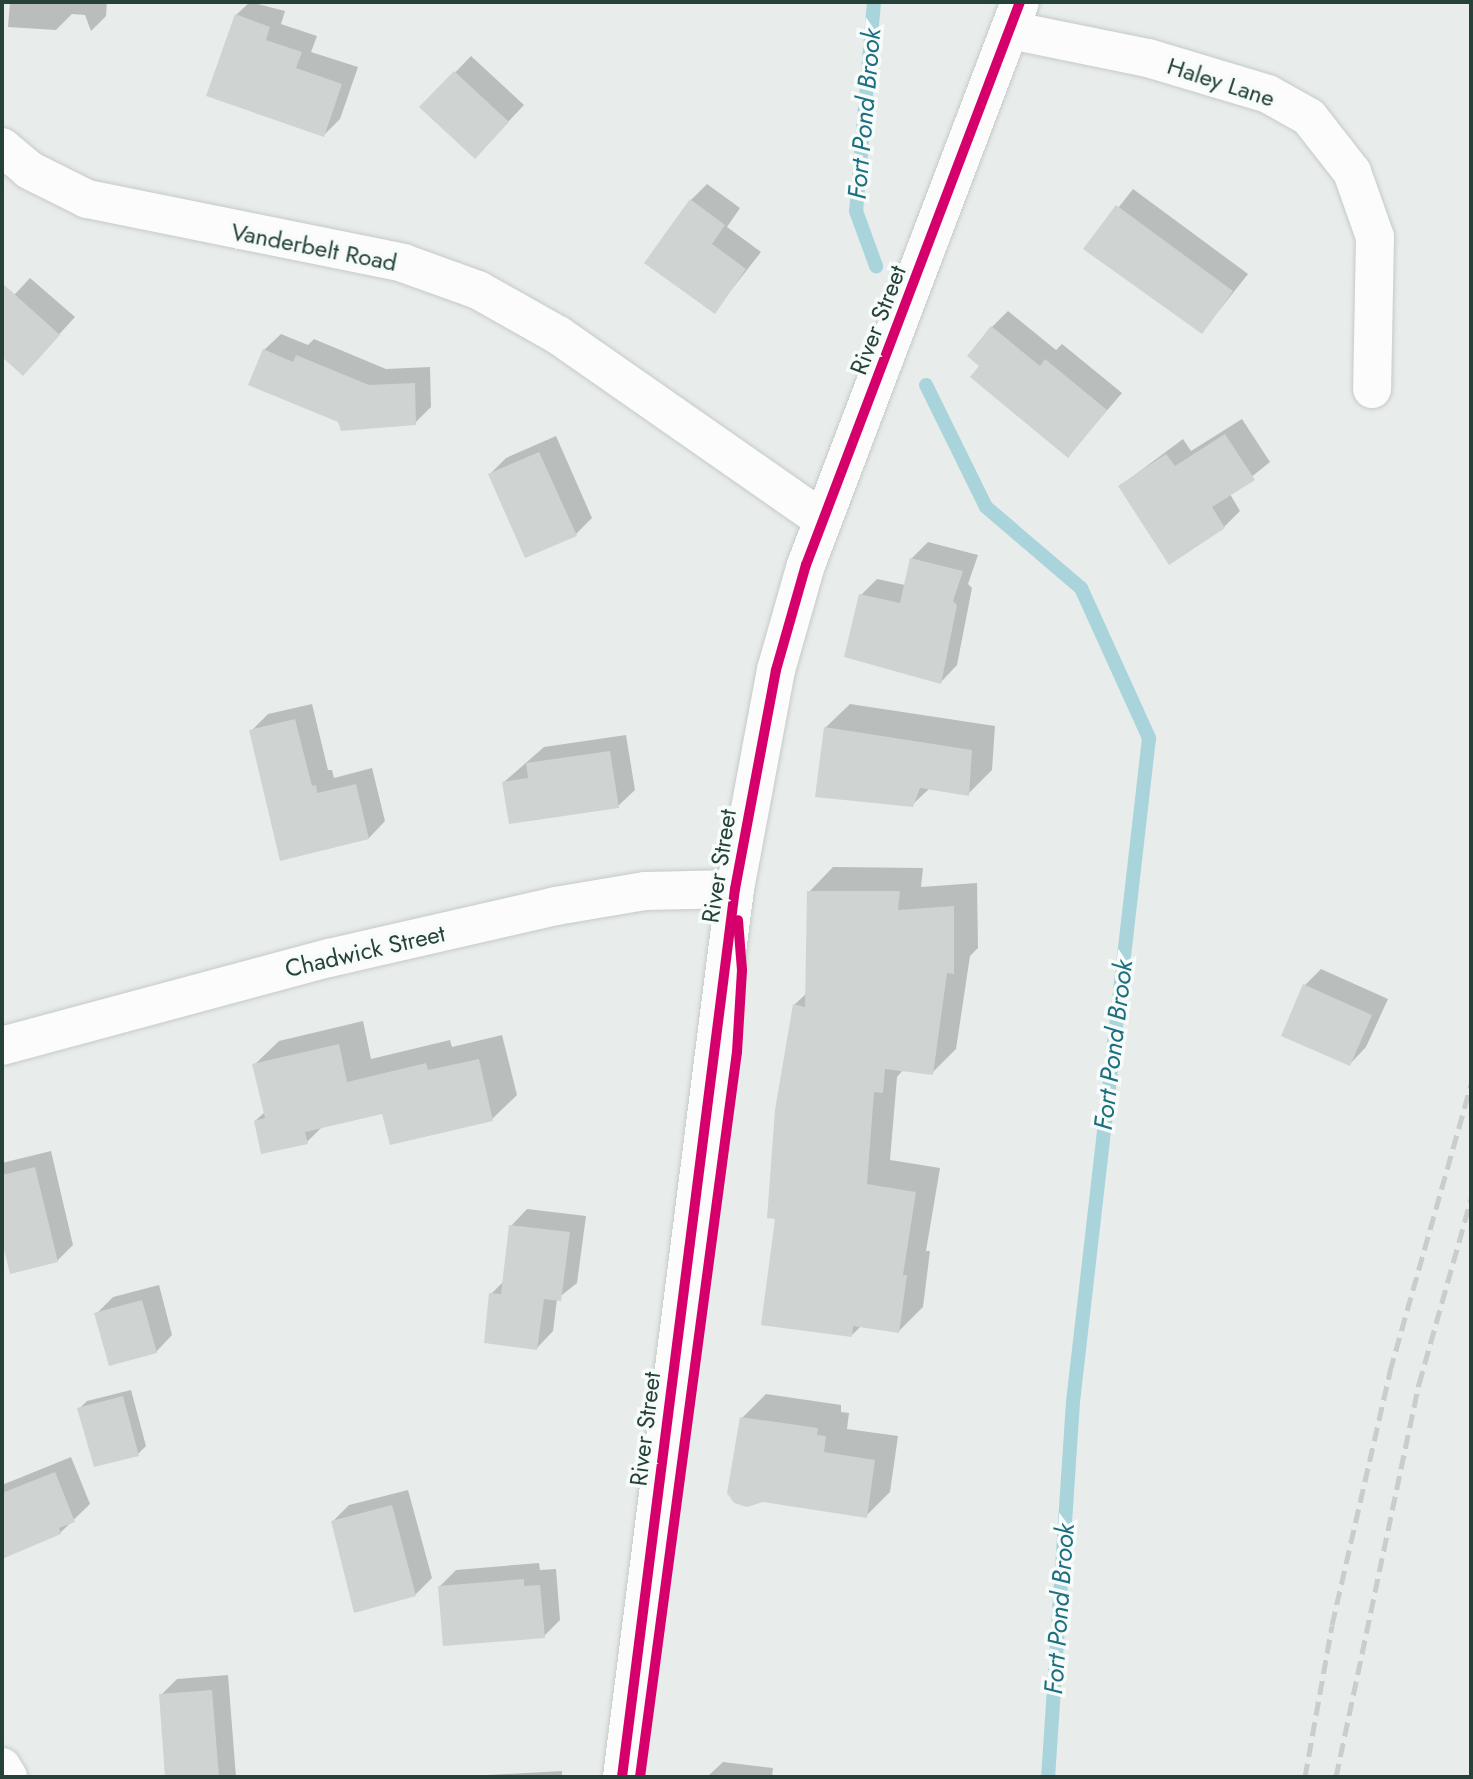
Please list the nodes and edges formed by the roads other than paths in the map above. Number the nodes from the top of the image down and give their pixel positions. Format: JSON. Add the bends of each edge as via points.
{"nodes":[{"id":1,"x":1015,"y":16,"type":"edge"},
{"id":2,"x":2,"y":147,"type":"edge"},
{"id":3,"x":1372,"y":389,"type":"dead end"},
{"id":4,"x":823,"y":520,"type":"junction"},
{"id":5,"x":735,"y":889,"type":"junction"},
{"id":6,"x":2,"y":1046,"type":"edge"},
{"id":7,"x":2,"y":1767,"type":"edge"},
{"id":8,"x":8,"y":1777,"type":"edge"},
{"id":9,"x":622,"y":1777,"type":"edge"}],
"edges":[{"from":1,"to":3,"type":"street","name":"Haley Lane","via":[[1268,94],[1309,117],[1352,172],[1375,237]]},
{"from":1,"to":4,"type":"street","name":"River Street"},
{"from":2,"to":4,"type":"street","name":"Vanderbelt Road","via":[[29,170],[87,199],[339,248],[403,263],[478,290],[558,335]]},
{"from":4,"to":5,"type":"street","name":"River Street","via":[[779,658]]},
{"from":5,"to":6,"type":"street","name":"Chadwick Street","via":[[645,891],[556,906],[318,961]]},
{"from":5,"to":9,"type":"street","name":"River Street"},
{"from":7,"to":8,"type":"street"}]}
